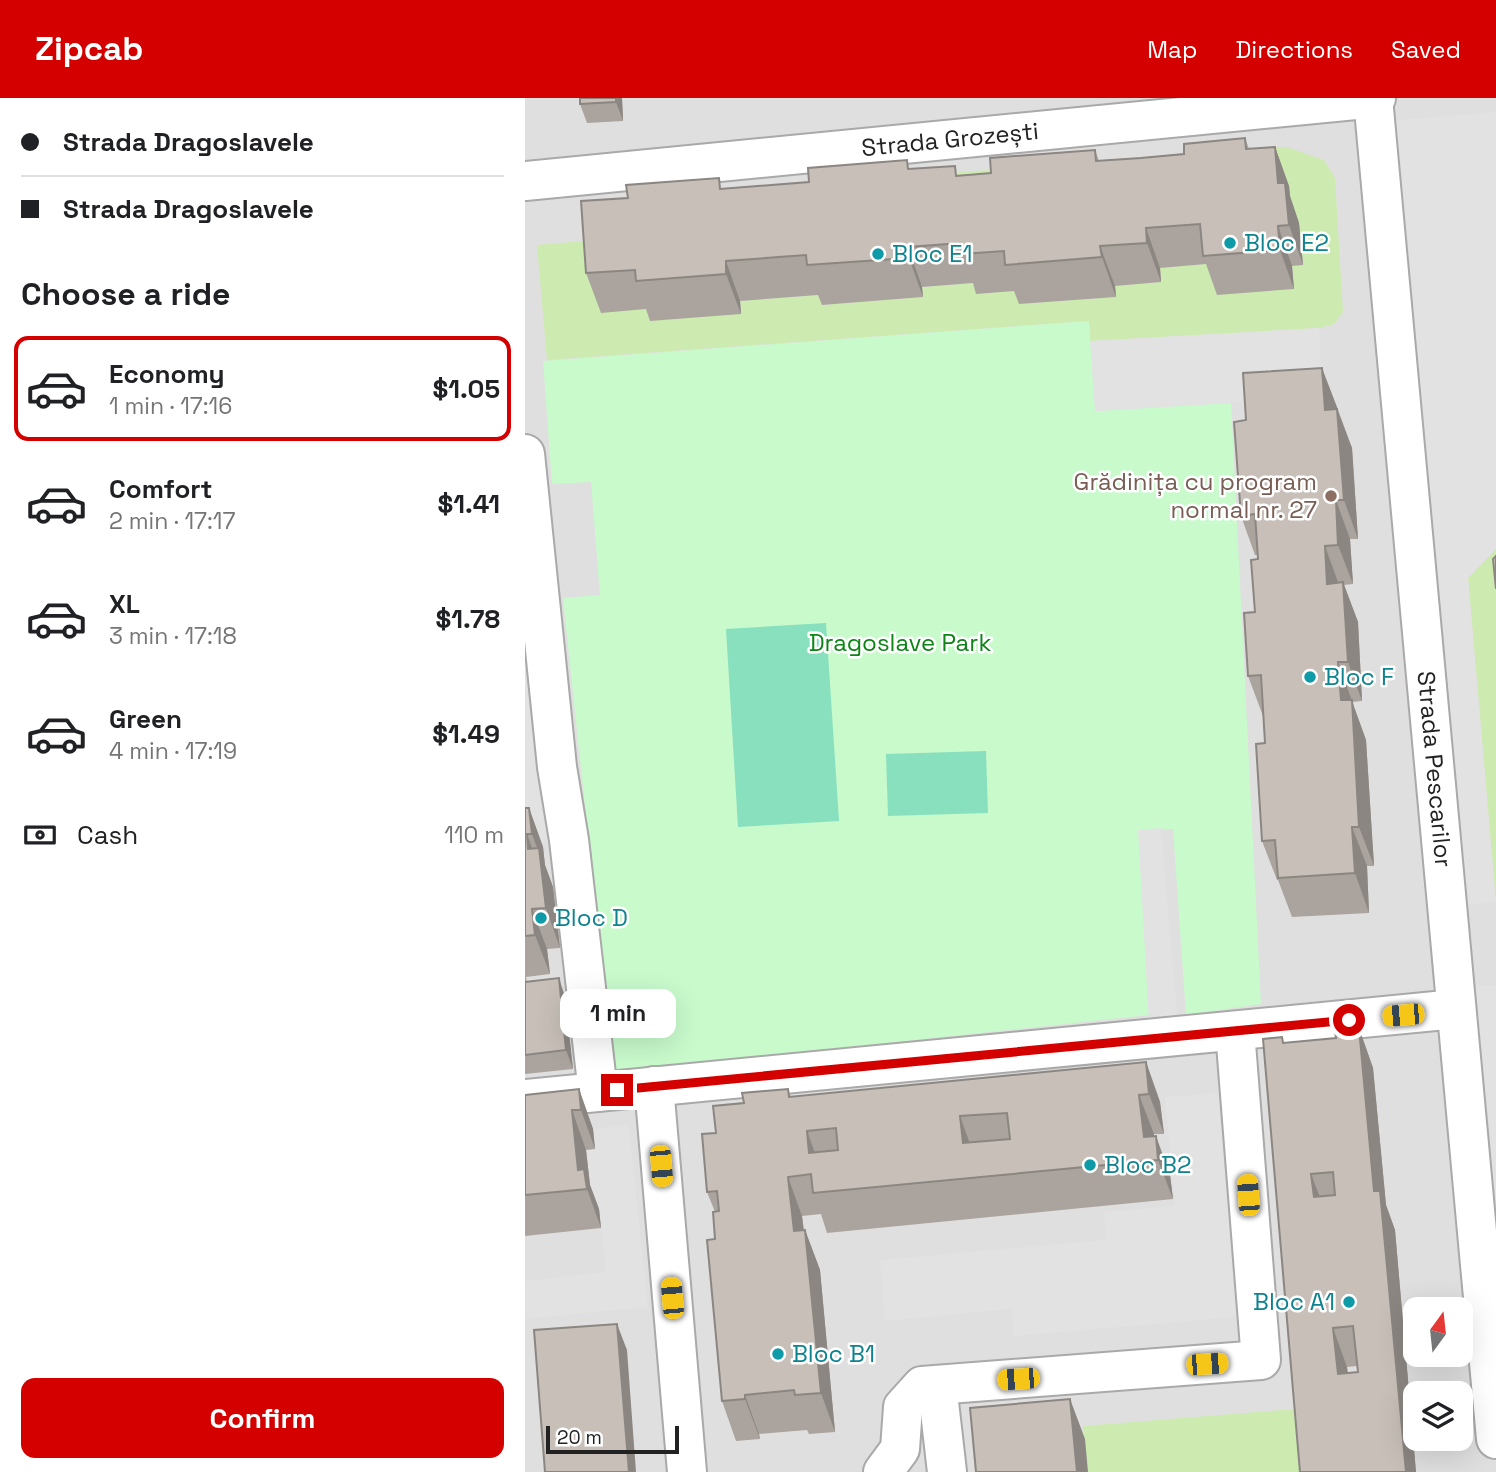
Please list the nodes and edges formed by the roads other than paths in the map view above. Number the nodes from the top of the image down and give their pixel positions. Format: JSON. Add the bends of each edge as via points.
{"nodes":[{"id":1,"x":1375,"y":98,"type":"edge"},
{"id":2,"x":525,"y":181,"type":"edge"},
{"id":3,"x":525,"y":454,"type":"edge"},
{"id":4,"x":1457,"y":1009,"type":"junction"},
{"id":5,"x":1235,"y":1031,"type":"junction"},
{"id":6,"x":654,"y":1086,"type":"junction"},
{"id":7,"x":598,"y":1092,"type":"junction"},
{"id":8,"x":525,"y":1099,"type":"edge"},
{"id":9,"x":937,"y":1385,"type":"junction"},
{"id":10,"x":1496,"y":1439,"type":"edge"},
{"id":11,"x":687,"y":1472,"type":"edge"},
{"id":12,"x":883,"y":1472,"type":"edge"},
{"id":13,"x":947,"y":1472,"type":"edge"}],
"edges":[{"from":1,"to":2,"type":"street","name":"Strada Grozești"},
{"from":1,"to":4,"type":"street","name":"Strada Pescarilor"},
{"from":3,"to":7,"type":"street","via":[[557,767]]},
{"from":4,"to":5,"type":"street"},
{"from":4,"to":10,"type":"street","name":"Strada Pescarilor"},
{"from":5,"to":6,"type":"street"},
{"from":5,"to":9,"type":"street","via":[[1261,1360]]},
{"from":6,"to":7,"type":"street"},
{"from":6,"to":11,"type":"street"},
{"from":7,"to":8,"type":"street"},
{"from":9,"to":12,"type":"street","via":[[922,1386],[902,1407],[899,1449]]},
{"from":9,"to":13,"type":"street"}]}
